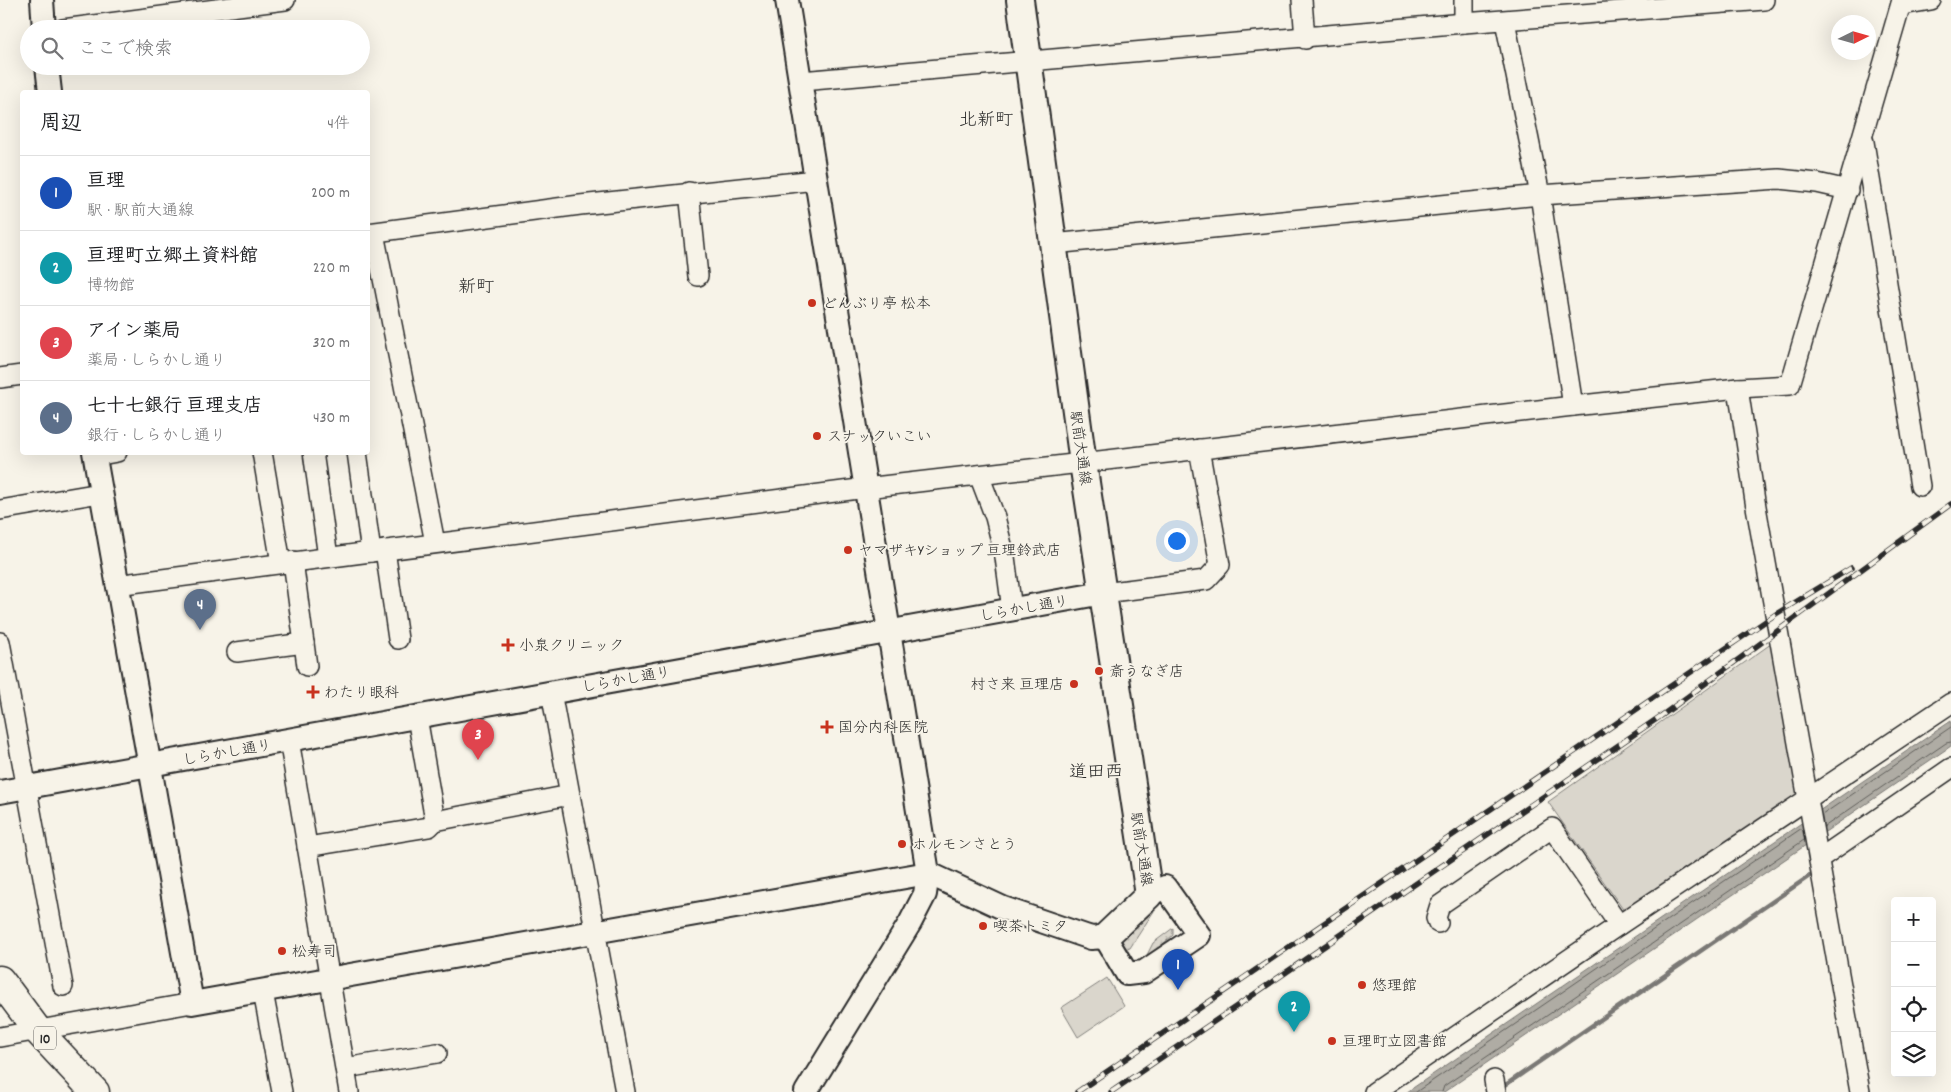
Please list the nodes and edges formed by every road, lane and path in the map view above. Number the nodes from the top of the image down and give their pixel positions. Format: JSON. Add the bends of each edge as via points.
{"nodes":[{"id":1,"x":42,"y":0,"type":"edge"},
{"id":2,"x":285,"y":0,"type":"edge"},
{"id":3,"x":787,"y":0,"type":"edge"},
{"id":4,"x":1020,"y":0,"type":"edge"},
{"id":5,"x":1302,"y":0,"type":"edge"},
{"id":6,"x":1464,"y":0,"type":"edge"},
{"id":7,"x":1764,"y":0,"type":"edge"},
{"id":8,"x":1931,"y":0,"type":"edge"},
{"id":9,"x":1902,"y":2,"type":"edge"},
{"id":10,"x":43,"y":20,"type":"edge"},
{"id":11,"x":132,"y":20,"type":"edge"},
{"id":12,"x":1505,"y":21,"type":"junction"},
{"id":13,"x":1464,"y":23,"type":"junction"},
{"id":14,"x":1305,"y":39,"type":"junction"},
{"id":15,"x":1028,"y":61,"type":"junction"},
{"id":16,"x":48,"y":75,"type":"edge"},
{"id":17,"x":801,"y":82,"type":"junction"},
{"id":18,"x":50,"y":90,"type":"edge"},
{"id":19,"x":1863,"y":137,"type":"junction"},
{"id":20,"x":816,"y":180,"type":"junction"},
{"id":21,"x":1848,"y":190,"type":"junction"},
{"id":22,"x":689,"y":192,"type":"junction"},
{"id":23,"x":1540,"y":195,"type":"junction"},
{"id":24,"x":371,"y":233,"type":"edge"},
{"id":25,"x":1053,"y":244,"type":"junction"},
{"id":26,"x":698,"y":276,"type":"dead end"},
{"id":27,"x":20,"y":375,"type":"edge"},
{"id":28,"x":0,"y":378,"type":"edge"},
{"id":29,"x":1738,"y":388,"type":"junction"},
{"id":30,"x":1573,"y":406,"type":"junction"},
{"id":31,"x":1199,"y":449,"type":"junction"},
{"id":32,"x":94,"y":455,"type":"edge"},
{"id":33,"x":263,"y":455,"type":"edge"},
{"id":34,"x":313,"y":455,"type":"edge"},
{"id":35,"x":358,"y":455,"type":"edge"},
{"id":36,"x":1083,"y":463,"type":"junction"},
{"id":37,"x":979,"y":475,"type":"junction"},
{"id":38,"x":1920,"y":486,"type":"dead end"},
{"id":39,"x":867,"y":488,"type":"junction"},
{"id":40,"x":100,"y":493,"type":"junction"},
{"id":41,"x":0,"y":510,"type":"edge"},
{"id":42,"x":435,"y":543,"type":"junction"},
{"id":43,"x":378,"y":551,"type":"junction"},
{"id":44,"x":328,"y":556,"type":"junction"},
{"id":45,"x":287,"y":562,"type":"junction"},
{"id":46,"x":116,"y":585,"type":"junction"},
{"id":47,"x":1103,"y":593,"type":"junction"},
{"id":48,"x":1012,"y":610,"type":"junction"},
{"id":49,"x":890,"y":633,"type":"junction"},
{"id":50,"x":398,"y":639,"type":"dead end"},
{"id":51,"x":0,"y":642,"type":"edge"},
{"id":52,"x":304,"y":643,"type":"junction"},
{"id":53,"x":237,"y":652,"type":"dead end"},
{"id":54,"x":307,"y":666,"type":"dead end"},
{"id":55,"x":550,"y":692,"type":"junction"},
{"id":56,"x":1951,"y":703,"type":"edge"},
{"id":57,"x":417,"y":717,"type":"junction"},
{"id":58,"x":288,"y":740,"type":"junction"},
{"id":59,"x":148,"y":766,"type":"junction"},
{"id":60,"x":1951,"y":768,"type":"edge"},
{"id":61,"x":27,"y":788,"type":"junction"},
{"id":62,"x":0,"y":792,"type":"edge"},
{"id":63,"x":570,"y":795,"type":"junction"},
{"id":64,"x":1810,"y":804,"type":"junction"},
{"id":65,"x":435,"y":821,"type":"junction"},
{"id":66,"x":307,"y":847,"type":"junction"},
{"id":67,"x":1818,"y":854,"type":"junction"},
{"id":68,"x":928,"y":873,"type":"junction"},
{"id":69,"x":1149,"y":895,"type":"junction"},
{"id":70,"x":1438,"y":922,"type":"dead end"},
{"id":71,"x":1619,"y":925,"type":"junction"},
{"id":72,"x":595,"y":933,"type":"junction"},
{"id":73,"x":1105,"y":937,"type":"junction"},
{"id":74,"x":0,"y":980,"type":"edge"},
{"id":75,"x":329,"y":980,"type":"junction"},
{"id":76,"x":63,"y":986,"type":"dead end"},
{"id":77,"x":263,"y":992,"type":"junction"},
{"id":78,"x":192,"y":1003,"type":"junction"},
{"id":79,"x":38,"y":1031,"type":"junction"},
{"id":80,"x":0,"y":1037,"type":"edge"},
{"id":81,"x":437,"y":1053,"type":"dead end"},
{"id":82,"x":345,"y":1068,"type":"junction"},
{"id":83,"x":88,"y":1089,"type":"edge"},
{"id":84,"x":282,"y":1092,"type":"edge"},
{"id":85,"x":349,"y":1092,"type":"edge"},
{"id":86,"x":625,"y":1092,"type":"edge"},
{"id":87,"x":806,"y":1092,"type":"edge"},
{"id":88,"x":1374,"y":1092,"type":"edge"},
{"id":89,"x":1860,"y":1092,"type":"edge"}],
"edges":[{"from":1,"to":10,"type":"street"},
{"from":2,"to":11,"type":"street"},
{"from":3,"to":17,"type":"street"},
{"from":4,"to":15,"type":"main road","name":"駅前大通線"},
{"from":5,"to":14,"type":"street"},
{"from":6,"to":13,"type":"street"},
{"from":7,"to":12,"type":"street"},
{"from":8,"to":9,"type":"street"},
{"from":9,"to":19,"type":"street"},
{"from":12,"to":13,"type":"street"},
{"from":12,"to":23,"type":"street"},
{"from":13,"to":14,"type":"street"},
{"from":14,"to":15,"type":"street"},
{"from":15,"to":17,"type":"street"},
{"from":15,"to":25,"type":"main road","name":"駅前大通線"},
{"from":16,"to":18,"type":"street"},
{"from":17,"to":20,"type":"street"},
{"from":19,"to":21,"type":"street"},
{"from":19,"to":38,"type":"street"},
{"from":20,"to":22,"type":"street"},
{"from":20,"to":39,"type":"street"},
{"from":21,"to":23,"type":"street","via":[[1779,180]]},
{"from":21,"to":29,"type":"street","via":[[1790,385]]},
{"from":22,"to":24,"type":"street"},
{"from":22,"to":26,"type":"street"},
{"from":23,"to":25,"type":"street"},
{"from":23,"to":30,"type":"street"},
{"from":24,"to":42,"type":"street"},
{"from":25,"to":36,"type":"main road","name":"駅前大通線"},
{"from":27,"to":28,"type":"street"},
{"from":29,"to":30,"type":"street"},
{"from":29,"to":64,"type":"street","via":[[1755,501]]},
{"from":30,"to":31,"type":"street"},
{"from":31,"to":36,"type":"street"},
{"from":31,"to":47,"type":"street","via":[[1220,565],[1206,580]]},
{"from":32,"to":40,"type":"street"},
{"from":33,"to":45,"type":"street"},
{"from":34,"to":44,"type":"street"},
{"from":35,"to":43,"type":"street"},
{"from":36,"to":37,"type":"street"},
{"from":36,"to":47,"type":"main road","name":"駅前大通線"},
{"from":37,"to":39,"type":"street"},
{"from":37,"to":48,"type":"street","via":[[999,533]]},
{"from":39,"to":42,"type":"street"},
{"from":39,"to":49,"type":"street"},
{"from":40,"to":41,"type":"street"},
{"from":40,"to":46,"type":"street"},
{"from":42,"to":43,"type":"street"},
{"from":43,"to":44,"type":"street"},
{"from":43,"to":50,"type":"street"},
{"from":44,"to":45,"type":"street"},
{"from":45,"to":46,"type":"street"},
{"from":45,"to":52,"type":"street"},
{"from":46,"to":59,"type":"street"},
{"from":47,"to":48,"type":"street","name":"しらかし通り"},
{"from":47,"to":69,"type":"main road","name":"駅前大通線"},
{"from":48,"to":49,"type":"street","name":"しらかし通り"},
{"from":49,"to":55,"type":"street","name":"しらかし通り"},
{"from":49,"to":68,"type":"street"},
{"from":51,"to":61,"type":"street"},
{"from":52,"to":53,"type":"street"},
{"from":52,"to":54,"type":"street"},
{"from":55,"to":57,"type":"street","name":"しらかし通り"},
{"from":55,"to":63,"type":"street"},
{"from":56,"to":64,"type":"street"},
{"from":57,"to":58,"type":"street","name":"しらかし通り"},
{"from":57,"to":65,"type":"street"},
{"from":58,"to":59,"type":"street","name":"しらかし通り"},
{"from":58,"to":66,"type":"street"},
{"from":59,"to":61,"type":"street","name":"しらかし通り"},
{"from":59,"to":78,"type":"street"},
{"from":60,"to":67,"type":"street"},
{"from":61,"to":62,"type":"street","name":"しらかし通り"},
{"from":61,"to":76,"type":"street"},
{"from":63,"to":65,"type":"street"},
{"from":63,"to":72,"type":"street"},
{"from":64,"to":67,"type":"street"},
{"from":64,"to":71,"type":"street"},
{"from":65,"to":66,"type":"street","via":[[429,827]]},
{"from":66,"to":75,"type":"street"},
{"from":67,"to":89,"type":"street"},
{"from":68,"to":72,"type":"street"},
{"from":68,"to":73,"type":"street","via":[[1003,908],[1091,938]]},
{"from":68,"to":87,"type":"street","via":[[924,894],[910,923]]},
{"from":69,"to":73,"type":"main road"},
{"from":69,"to":73,"type":"street","via":[[1165,887],[1198,935],[1144,972],[1127,974]]},
{"from":70,"to":71,"type":"street","via":[[1440,906],[1552,828]]},
{"from":71,"to":88,"type":"street"},
{"from":72,"to":75,"type":"street"},
{"from":72,"to":86,"type":"street"},
{"from":74,"to":79,"type":"main road","number":"10"},
{"from":75,"to":77,"type":"street"},
{"from":75,"to":82,"type":"street"},
{"from":77,"to":78,"type":"street"},
{"from":77,"to":84,"type":"street"},
{"from":78,"to":79,"type":"street"},
{"from":79,"to":80,"type":"street"},
{"from":79,"to":83,"type":"main road","number":"10"},
{"from":81,"to":82,"type":"street"},
{"from":82,"to":85,"type":"street"}]}
